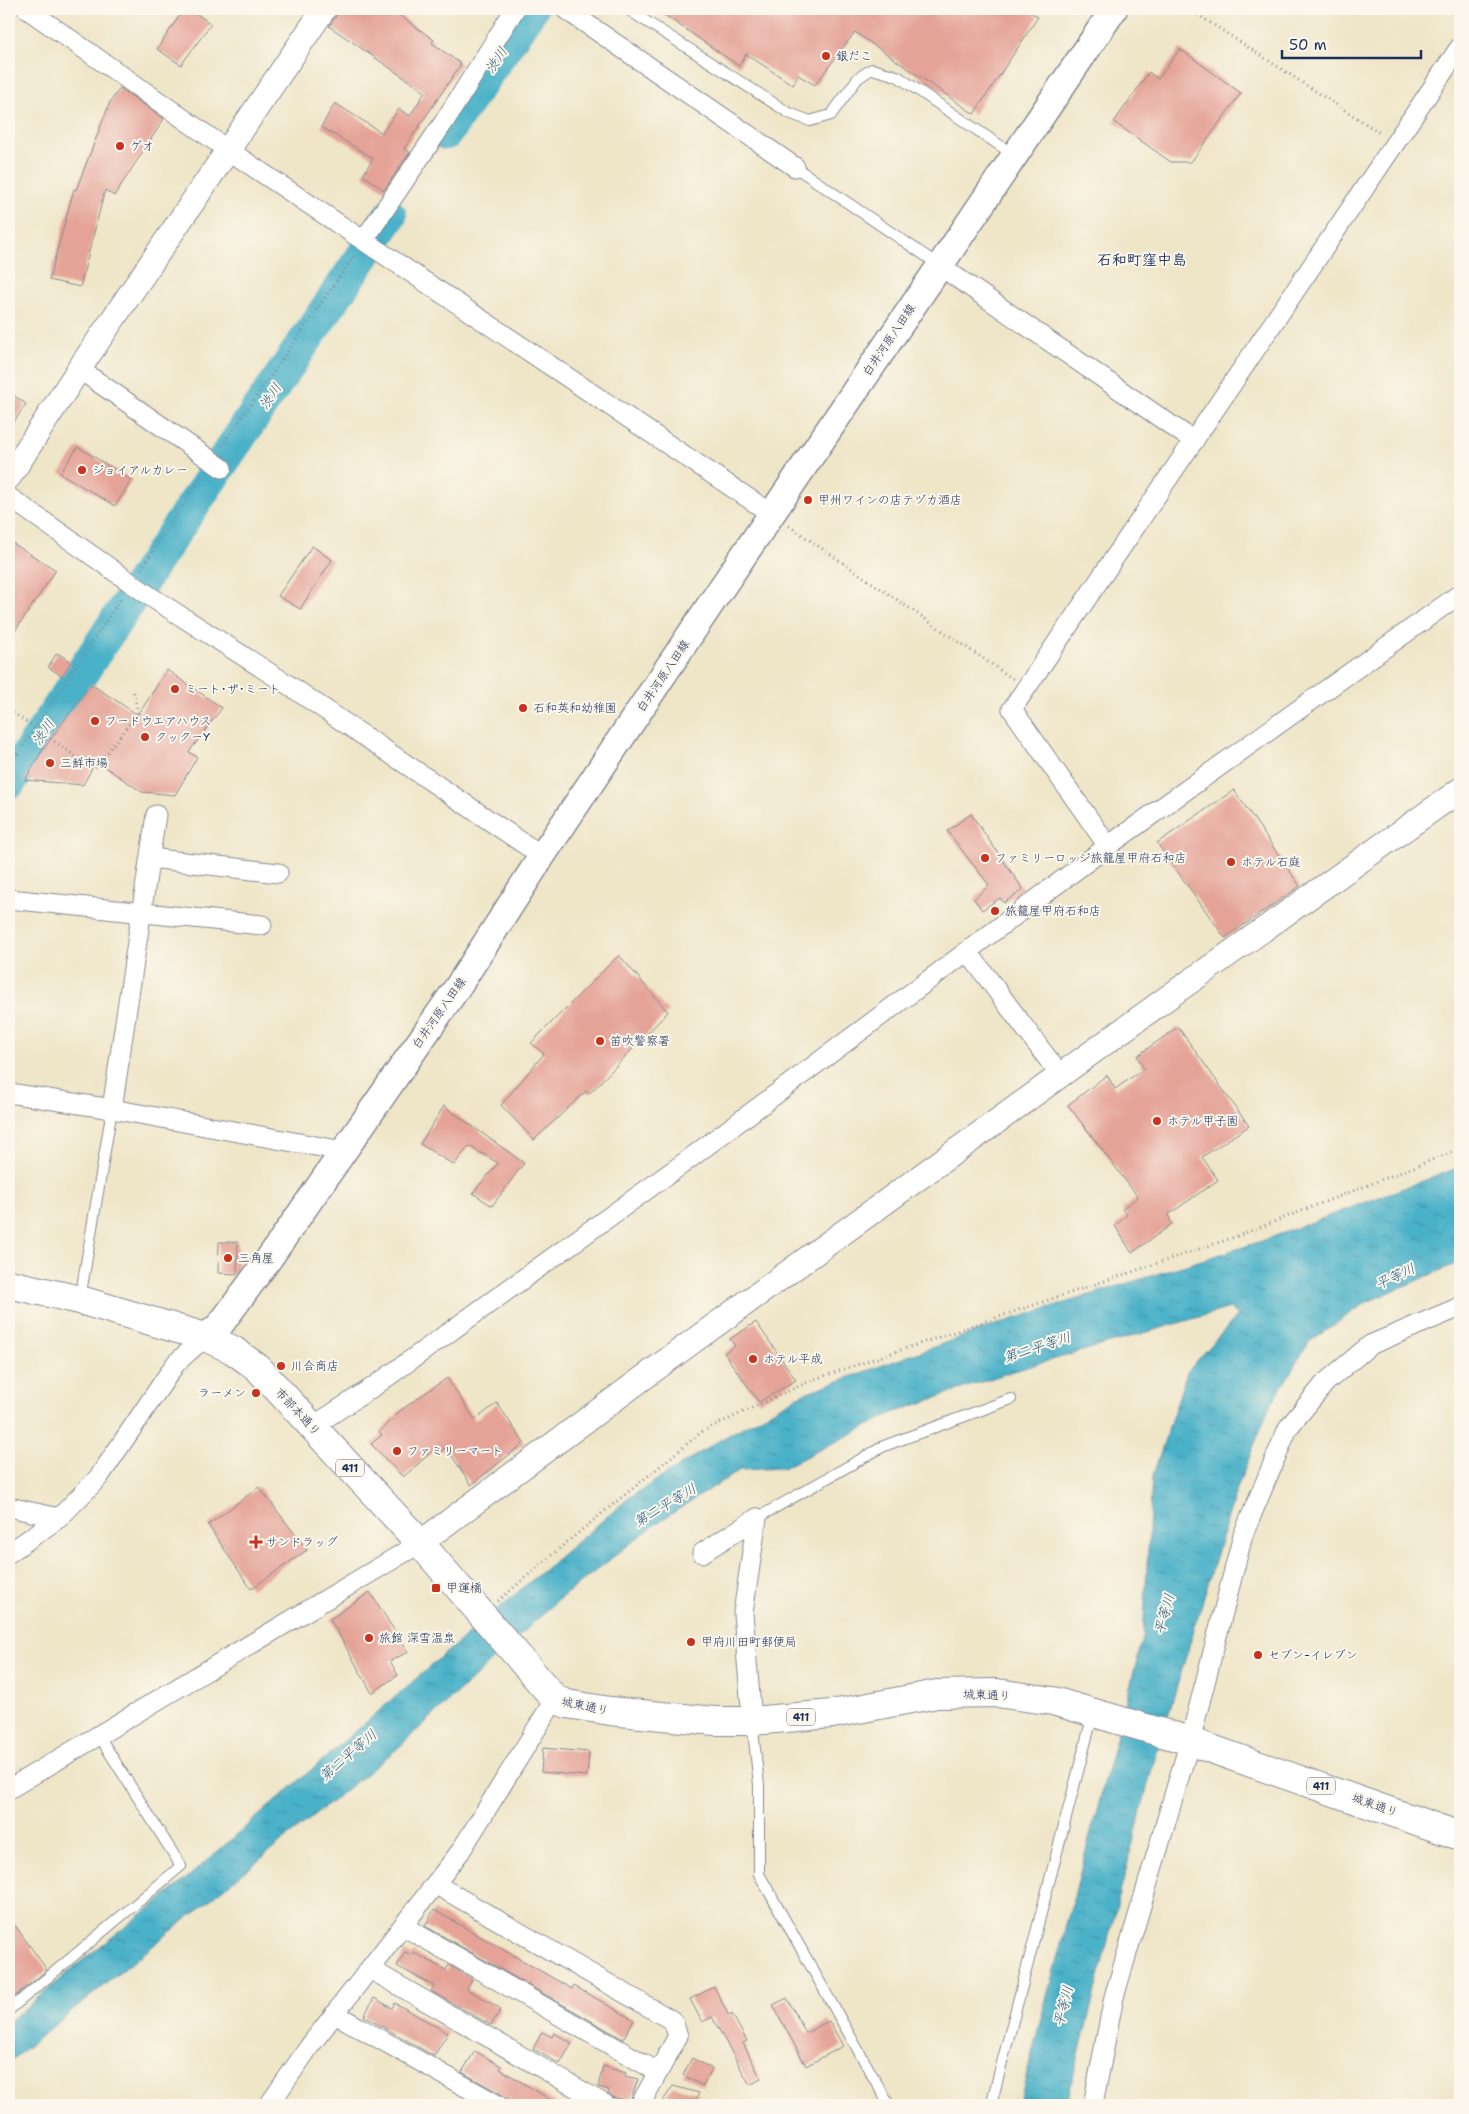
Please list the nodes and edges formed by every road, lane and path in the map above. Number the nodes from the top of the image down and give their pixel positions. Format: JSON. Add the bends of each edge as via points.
{"nodes":[{"id":1,"x":27,"y":9,"type":"edge"},
{"id":2,"x":324,"y":9,"type":"edge"},
{"id":3,"x":515,"y":9,"type":"edge"},
{"id":4,"x":565,"y":9,"type":"edge"},
{"id":5,"x":627,"y":9,"type":"edge"},
{"id":6,"x":1114,"y":9,"type":"edge"},
{"id":7,"x":1189,"y":9,"type":"edge"},
{"id":8,"x":1460,"y":47,"type":"edge"},
{"id":9,"x":1395,"y":144,"type":"junction"},
{"id":10,"x":228,"y":150,"type":"junction"},
{"id":11,"x":1014,"y":156,"type":"junction"},
{"id":12,"x":795,"y":167,"type":"joint"},
{"id":13,"x":368,"y":244,"type":"junction"},
{"id":14,"x":940,"y":266,"type":"junction"},
{"id":15,"x":79,"y":369,"type":"junction"},
{"id":16,"x":1194,"y":441,"type":"junction"},
{"id":17,"x":216,"y":463,"type":"junction"},
{"id":18,"x":9,"y":478,"type":"edge"},
{"id":19,"x":9,"y":497,"type":"edge"},
{"id":20,"x":772,"y":514,"type":"junction"},
{"id":21,"x":135,"y":586,"type":"junction"},
{"id":22,"x":1460,"y":594,"type":"edge"},
{"id":23,"x":1026,"y":688,"type":"junction"},
{"id":24,"x":133,"y":689,"type":"dead end"},
{"id":25,"x":9,"y":710,"type":"edge"},
{"id":26,"x":36,"y":729,"type":"junction"},
{"id":27,"x":9,"y":767,"type":"edge"},
{"id":28,"x":1460,"y":790,"type":"edge"},
{"id":29,"x":156,"y":816,"type":"dead end"},
{"id":30,"x":1108,"y":846,"type":"junction"},
{"id":31,"x":542,"y":856,"type":"junction"},
{"id":32,"x":150,"y":858,"type":"junction"},
{"id":33,"x":278,"y":873,"type":"dead end"},
{"id":34,"x":9,"y":899,"type":"edge"},
{"id":35,"x":142,"y":913,"type":"junction"},
{"id":36,"x":262,"y":925,"type":"dead end"},
{"id":37,"x":968,"y":952,"type":"junction"},
{"id":38,"x":1060,"y":1075,"type":"junction"},
{"id":39,"x":9,"y":1093,"type":"edge"},
{"id":40,"x":112,"y":1109,"type":"junction"},
{"id":41,"x":1460,"y":1149,"type":"edge"},
{"id":42,"x":343,"y":1151,"type":"junction"},
{"id":43,"x":9,"y":1284,"type":"edge"},
{"id":44,"x":80,"y":1300,"type":"junction"},
{"id":45,"x":1460,"y":1307,"type":"edge"},
{"id":46,"x":205,"y":1337,"type":"junction"},
{"id":47,"x":1011,"y":1399,"type":"dead end"},
{"id":48,"x":312,"y":1427,"type":"junction"},
{"id":49,"x":9,"y":1507,"type":"edge"},
{"id":50,"x":59,"y":1518,"type":"junction"},
{"id":51,"x":757,"y":1518,"type":"junction"},
{"id":52,"x":420,"y":1543,"type":"junction"},
{"id":53,"x":702,"y":1553,"type":"dead end"},
{"id":54,"x":9,"y":1554,"type":"edge"},
{"id":55,"x":482,"y":1615,"type":"junction"},
{"id":56,"x":516,"y":1653,"type":"joint"},
{"id":57,"x":555,"y":1699,"type":"junction"},
{"id":58,"x":1099,"y":1715,"type":"junction"},
{"id":59,"x":752,"y":1721,"type":"junction"},
{"id":60,"x":99,"y":1736,"type":"junction"},
{"id":61,"x":1185,"y":1740,"type":"junction"},
{"id":62,"x":9,"y":1789,"type":"edge"},
{"id":63,"x":1460,"y":1836,"type":"edge"},
{"id":64,"x":435,"y":1884,"type":"junction"},
{"id":65,"x":402,"y":1926,"type":"junction"},
{"id":66,"x":370,"y":1969,"type":"junction"},
{"id":67,"x":9,"y":2010,"type":"edge"},
{"id":68,"x":335,"y":2014,"type":"junction"},
{"id":69,"x":658,"y":2072,"type":"junction"},
{"id":70,"x":486,"y":2102,"type":"edge"},
{"id":71,"x":270,"y":2105,"type":"edge"},
{"id":72,"x":606,"y":2105,"type":"edge"},
{"id":73,"x":640,"y":2105,"type":"edge"},
{"id":74,"x":889,"y":2105,"type":"edge"},
{"id":75,"x":991,"y":2105,"type":"edge"},
{"id":76,"x":1093,"y":2105,"type":"edge"}],
"edges":[{"from":1,"to":10,"type":"street"},
{"from":2,"to":10,"type":"street"},
{"from":3,"to":13,"type":"street"},
{"from":4,"to":12,"type":"street"},
{"from":5,"to":11,"type":"lane","via":[[788,113],[810,121],[831,115],[858,78],[872,69],[897,76]]},
{"from":6,"to":11,"type":"main road","name":"白井河原八田線"},
{"from":7,"to":9,"type":"path"},
{"from":8,"to":9,"type":"street"},
{"from":9,"to":16,"type":"street"},
{"from":10,"to":13,"type":"street"},
{"from":10,"to":15,"type":"street"},
{"from":11,"to":14,"type":"main road","name":"白井河原八田線"},
{"from":12,"to":14,"type":"lane"},
{"from":13,"to":17,"type":"path"},
{"from":13,"to":20,"type":"street"},
{"from":14,"to":16,"type":"street"},
{"from":14,"to":20,"type":"main road","name":"白井河原八田線"},
{"from":15,"to":17,"type":"street"},
{"from":15,"to":18,"type":"street"},
{"from":16,"to":23,"type":"street"},
{"from":17,"to":21,"type":"path"},
{"from":19,"to":21,"type":"street"},
{"from":20,"to":23,"type":"path"},
{"from":20,"to":31,"type":"main road","name":"白井河原八田線"},
{"from":21,"to":26,"type":"path"},
{"from":21,"to":31,"type":"street"},
{"from":22,"to":30,"type":"street"},
{"from":23,"to":30,"type":"street","via":[[1012,709]]},
{"from":24,"to":26,"type":"path","via":[[138,713],[94,769]]},
{"from":25,"to":26,"type":"path"},
{"from":26,"to":27,"type":"path"},
{"from":28,"to":38,"type":"street"},
{"from":29,"to":32,"type":"street"},
{"from":30,"to":37,"type":"street"},
{"from":31,"to":42,"type":"main road","name":"白井河原八田線","via":[[457,988]]},
{"from":32,"to":33,"type":"street"},
{"from":32,"to":35,"type":"street"},
{"from":34,"to":35,"type":"street"},
{"from":35,"to":36,"type":"street"},
{"from":35,"to":40,"type":"street"},
{"from":37,"to":38,"type":"street"},
{"from":37,"to":48,"type":"street","via":[[681,1165],[376,1385]]},
{"from":38,"to":52,"type":"street"},
{"from":39,"to":40,"type":"street"},
{"from":40,"to":42,"type":"street"},
{"from":40,"to":44,"type":"lane"},
{"from":41,"to":55,"type":"path","via":[[1235,1237],[812,1380],[703,1431]]},
{"from":42,"to":46,"type":"main road","name":"白井河原八田線","via":[[220,1325]]},
{"from":43,"to":44,"type":"highway","name":"市部本通り","number":"411"},
{"from":44,"to":46,"type":"highway","name":"市部本通り","number":"411"},
{"from":45,"to":61,"type":"street","via":[[1370,1345],[1326,1382],[1288,1428],[1243,1535]]},
{"from":46,"to":48,"type":"highway","name":"市部本通り","number":"411","via":[[233,1350],[258,1368]]},
{"from":46,"to":50,"type":"street","via":[[181,1357],[99,1477]]},
{"from":47,"to":51,"type":"lane","via":[[884,1446]]},
{"from":48,"to":52,"type":"highway","name":"市部本通り","number":"411"},
{"from":49,"to":50,"type":"street"},
{"from":50,"to":54,"type":"street"},
{"from":51,"to":53,"type":"street"},
{"from":51,"to":59,"type":"street","via":[[743,1613]]},
{"from":52,"to":55,"type":"highway","name":"市部本通り","number":"411"},
{"from":52,"to":60,"type":"street"},
{"from":55,"to":56,"type":"highway","name":"市部本通り","number":"411"},
{"from":56,"to":57,"type":"highway","name":"城東通り","number":"411"},
{"from":57,"to":59,"type":"highway","name":"城東通り","number":"411","via":[[610,1711],[715,1721]]},
{"from":57,"to":64,"type":"street","via":[[460,1852]]},
{"from":58,"to":59,"type":"highway","name":"城東通り","number":"411","via":[[1053,1702],[997,1692],[937,1694],[832,1714]]},
{"from":58,"to":61,"type":"highway","name":"城東通り","number":"411"},
{"from":58,"to":75,"type":"lane"},
{"from":59,"to":74,"type":"lane","via":[[758,1785],[759,1874]]},
{"from":60,"to":62,"type":"street"},
{"from":60,"to":67,"type":"lane","via":[[181,1866]]},
{"from":61,"to":63,"type":"highway","name":"城東通り","number":"411"},
{"from":61,"to":76,"type":"street","via":[[1114,1997]]},
{"from":64,"to":65,"type":"street"},
{"from":64,"to":69,"type":"street","via":[[673,2021],[678,2036]]},
{"from":65,"to":66,"type":"street"},
{"from":65,"to":69,"type":"street"},
{"from":66,"to":68,"type":"street"},
{"from":66,"to":72,"type":"street"},
{"from":68,"to":70,"type":"street"},
{"from":68,"to":71,"type":"street"},
{"from":69,"to":73,"type":"street"}]}
